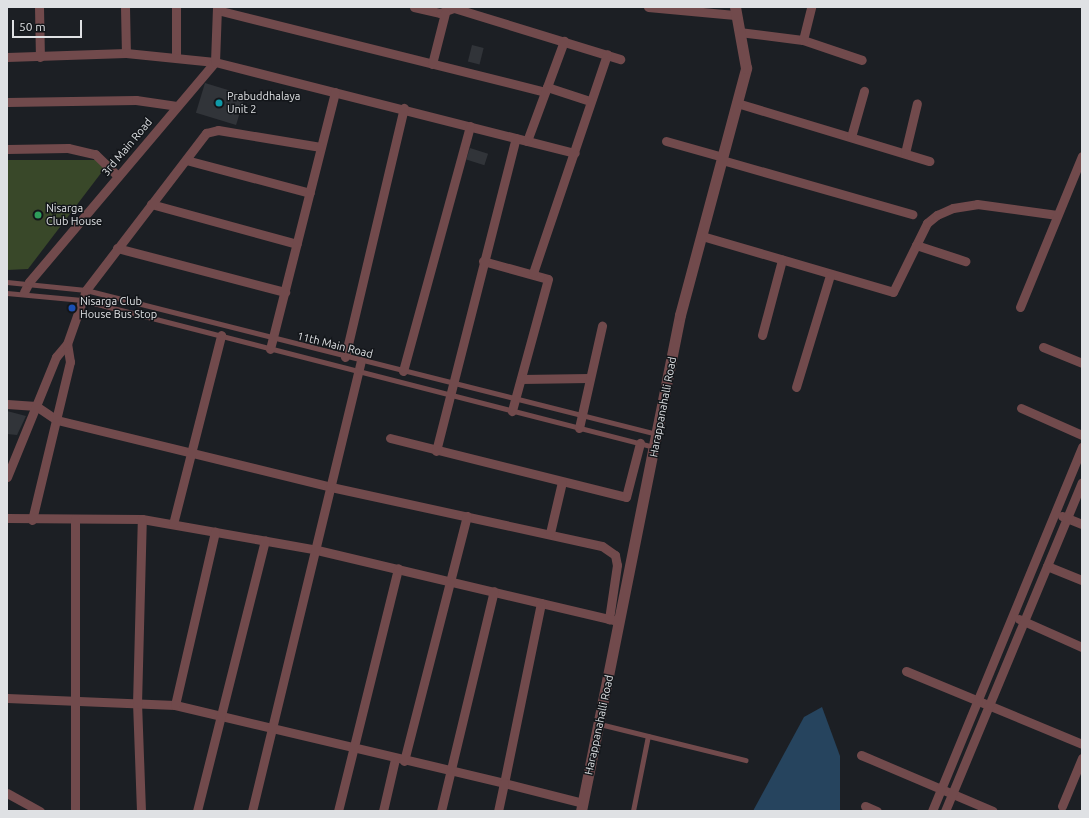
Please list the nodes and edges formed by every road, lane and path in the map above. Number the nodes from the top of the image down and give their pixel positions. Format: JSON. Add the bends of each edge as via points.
{"nodes":[{"id":1,"x":39,"y":7,"type":"edge"},
{"id":2,"x":125,"y":7,"type":"edge"},
{"id":3,"x":176,"y":7,"type":"edge"},
{"id":4,"x":414,"y":7,"type":"edge"},
{"id":5,"x":648,"y":7,"type":"edge"},
{"id":6,"x":810,"y":7,"type":"edge"},
{"id":7,"x":217,"y":9,"type":"edge"},
{"id":8,"x":735,"y":11,"type":"edge"},
{"id":9,"x":445,"y":13,"type":"junction"},
{"id":10,"x":739,"y":32,"type":"junction"},
{"id":11,"x":803,"y":40,"type":"junction"},
{"id":12,"x":564,"y":41,"type":"junction"},
{"id":13,"x":126,"y":53,"type":"junction"},
{"id":14,"x":607,"y":54,"type":"junction"},
{"id":15,"x":176,"y":55,"type":"junction"},
{"id":16,"x":40,"y":57,"type":"junction"},
{"id":17,"x":7,"y":58,"type":"edge"},
{"id":18,"x":620,"y":59,"type":"dead end"},
{"id":19,"x":862,"y":60,"type":"dead end"},
{"id":20,"x":215,"y":62,"type":"junction"},
{"id":21,"x":432,"y":64,"type":"junction"},
{"id":22,"x":546,"y":90,"type":"junction"},
{"id":23,"x":864,"y":91,"type":"dead end"},
{"id":24,"x":335,"y":92,"type":"junction"},
{"id":25,"x":590,"y":101,"type":"junction"},
{"id":26,"x":7,"y":102,"type":"edge"},
{"id":27,"x":737,"y":103,"type":"junction"},
{"id":28,"x":917,"y":103,"type":"dead end"},
{"id":29,"x":177,"y":106,"type":"junction"},
{"id":30,"x":404,"y":108,"type":"junction"},
{"id":31,"x":470,"y":126,"type":"junction"},
{"id":32,"x":851,"y":137,"type":"junction"},
{"id":33,"x":516,"y":138,"type":"junction"},
{"id":34,"x":527,"y":141,"type":"junction"},
{"id":35,"x":666,"y":141,"type":"dead end"},
{"id":36,"x":321,"y":147,"type":"junction"},
{"id":37,"x":7,"y":149,"type":"edge"},
{"id":38,"x":575,"y":153,"type":"junction"},
{"id":39,"x":905,"y":154,"type":"junction"},
{"id":40,"x":1082,"y":156,"type":"edge"},
{"id":41,"x":722,"y":158,"type":"junction"},
{"id":42,"x":186,"y":160,"type":"junction"},
{"id":43,"x":929,"y":161,"type":"dead end"},
{"id":44,"x":118,"y":176,"type":"junction"},
{"id":45,"x":310,"y":193,"type":"junction"},
{"id":46,"x":151,"y":204,"type":"junction"},
{"id":47,"x":912,"y":214,"type":"dead end"},
{"id":48,"x":1057,"y":215,"type":"junction"},
{"id":49,"x":702,"y":236,"type":"junction"},
{"id":50,"x":297,"y":244,"type":"junction"},
{"id":51,"x":916,"y":245,"type":"junction"},
{"id":52,"x":117,"y":248,"type":"junction"},
{"id":53,"x":782,"y":260,"type":"junction"},
{"id":54,"x":483,"y":261,"type":"junction"},
{"id":55,"x":965,"y":261,"type":"dead end"},
{"id":56,"x":533,"y":273,"type":"junction"},
{"id":57,"x":830,"y":275,"type":"junction"},
{"id":58,"x":7,"y":282,"type":"edge"},
{"id":59,"x":29,"y":282,"type":"junction"},
{"id":60,"x":86,"y":290,"type":"junction"},
{"id":61,"x":24,"y":292,"type":"junction"},
{"id":62,"x":284,"y":292,"type":"junction"},
{"id":63,"x":7,"y":293,"type":"edge"},
{"id":64,"x":82,"y":300,"type":"junction"},
{"id":65,"x":1020,"y":307,"type":"dead end"},
{"id":66,"x":602,"y":326,"type":"dead end"},
{"id":67,"x":221,"y":335,"type":"junction"},
{"id":68,"x":762,"y":335,"type":"dead end"},
{"id":69,"x":273,"y":338,"type":"junction"},
{"id":70,"x":67,"y":344,"type":"junction"},
{"id":71,"x":1043,"y":347,"type":"dead end"},
{"id":72,"x":270,"y":349,"type":"junction"},
{"id":73,"x":345,"y":357,"type":"junction"},
{"id":74,"x":361,"y":361,"type":"junction"},
{"id":75,"x":1082,"y":362,"type":"edge"},
{"id":76,"x":403,"y":371,"type":"junction"},
{"id":77,"x":357,"y":372,"type":"junction"},
{"id":78,"x":589,"y":378,"type":"junction"},
{"id":79,"x":521,"y":379,"type":"junction"},
{"id":80,"x":453,"y":383,"type":"junction"},
{"id":81,"x":796,"y":386,"type":"dead end"},
{"id":82,"x":450,"y":396,"type":"junction"},
{"id":83,"x":516,"y":398,"type":"junction"},
{"id":84,"x":7,"y":404,"type":"edge"},
{"id":85,"x":36,"y":406,"type":"junction"},
{"id":86,"x":1021,"y":408,"type":"dead end"},
{"id":87,"x":512,"y":411,"type":"junction"},
{"id":88,"x":580,"y":415,"type":"junction"},
{"id":89,"x":57,"y":420,"type":"junction"},
{"id":90,"x":579,"y":428,"type":"junction"},
{"id":91,"x":658,"y":434,"type":"junction"},
{"id":92,"x":1082,"y":435,"type":"edge"},
{"id":93,"x":390,"y":438,"type":"dead end"},
{"id":94,"x":640,"y":443,"type":"junction"},
{"id":95,"x":656,"y":447,"type":"junction"},
{"id":96,"x":1082,"y":447,"type":"edge"},
{"id":97,"x":436,"y":451,"type":"junction"},
{"id":98,"x":192,"y":453,"type":"junction"},
{"id":99,"x":10,"y":461,"type":"edge"},
{"id":100,"x":7,"y":477,"type":"edge"},
{"id":101,"x":562,"y":482,"type":"junction"},
{"id":102,"x":1082,"y":482,"type":"edge"},
{"id":103,"x":331,"y":487,"type":"junction"},
{"id":104,"x":1055,"y":512,"type":"junction"},
{"id":105,"x":467,"y":516,"type":"junction"},
{"id":106,"x":7,"y":518,"type":"edge"},
{"id":107,"x":1066,"y":518,"type":"junction"},
{"id":108,"x":75,"y":519,"type":"junction"},
{"id":109,"x":142,"y":519,"type":"junction"},
{"id":110,"x":32,"y":520,"type":"junction"},
{"id":111,"x":173,"y":524,"type":"junction"},
{"id":112,"x":1082,"y":524,"type":"edge"},
{"id":113,"x":215,"y":532,"type":"junction"},
{"id":114,"x":550,"y":533,"type":"junction"},
{"id":115,"x":265,"y":540,"type":"junction"},
{"id":116,"x":317,"y":550,"type":"junction"},
{"id":117,"x":1047,"y":566,"type":"junction"},
{"id":118,"x":398,"y":568,"type":"junction"},
{"id":119,"x":448,"y":580,"type":"junction"},
{"id":120,"x":1082,"y":580,"type":"edge"},
{"id":121,"x":494,"y":591,"type":"junction"},
{"id":122,"x":541,"y":603,"type":"junction"},
{"id":123,"x":1012,"y":617,"type":"junction"},
{"id":124,"x":609,"y":619,"type":"junction"},
{"id":125,"x":1023,"y":621,"type":"junction"},
{"id":126,"x":621,"y":622,"type":"junction"},
{"id":127,"x":1082,"y":647,"type":"edge"},
{"id":128,"x":906,"y":671,"type":"dead end"},
{"id":129,"x":7,"y":698,"type":"edge"},
{"id":130,"x":76,"y":700,"type":"junction"},
{"id":131,"x":978,"y":701,"type":"junction"},
{"id":132,"x":137,"y":704,"type":"junction"},
{"id":133,"x":175,"y":706,"type":"junction"},
{"id":134,"x":987,"y":706,"type":"junction"},
{"id":135,"x":221,"y":717,"type":"junction"},
{"id":136,"x":600,"y":724,"type":"junction"},
{"id":137,"x":272,"y":731,"type":"junction"},
{"id":138,"x":648,"y":736,"type":"junction"},
{"id":139,"x":1082,"y":744,"type":"edge"},
{"id":140,"x":354,"y":749,"type":"junction"},
{"id":141,"x":861,"y":755,"type":"dead end"},
{"id":142,"x":1082,"y":758,"type":"edge"},
{"id":143,"x":400,"y":760,"type":"junction"},
{"id":144,"x":746,"y":760,"type":"dead end"},
{"id":145,"x":450,"y":771,"type":"junction"},
{"id":146,"x":504,"y":783,"type":"junction"},
{"id":147,"x":940,"y":788,"type":"junction"},
{"id":148,"x":7,"y":793,"type":"edge"},
{"id":149,"x":952,"y":793,"type":"junction"},
{"id":150,"x":865,"y":806,"type":"dead end"},
{"id":151,"x":1062,"y":806,"type":"dead end"},
{"id":152,"x":582,"y":807,"type":"edge"},
{"id":153,"x":40,"y":811,"type":"edge"},
{"id":154,"x":75,"y":811,"type":"edge"},
{"id":155,"x":141,"y":811,"type":"edge"},
{"id":156,"x":197,"y":811,"type":"edge"},
{"id":157,"x":252,"y":811,"type":"edge"},
{"id":158,"x":338,"y":811,"type":"edge"},
{"id":159,"x":383,"y":811,"type":"edge"},
{"id":160,"x":441,"y":811,"type":"edge"},
{"id":161,"x":498,"y":811,"type":"edge"},
{"id":162,"x":633,"y":811,"type":"edge"},
{"id":163,"x":878,"y":811,"type":"edge"},
{"id":164,"x":932,"y":811,"type":"edge"},
{"id":165,"x":945,"y":811,"type":"edge"},
{"id":166,"x":993,"y":811,"type":"edge"}],
"edges":[{"from":1,"to":16,"type":"street"},
{"from":2,"to":13,"type":"street"},
{"from":3,"to":15,"type":"street"},
{"from":4,"to":9,"type":"street"},
{"from":5,"to":8,"type":"street"},
{"from":6,"to":11,"type":"street"},
{"from":7,"to":20,"type":"street"},
{"from":7,"to":21,"type":"street"},
{"from":8,"to":10,"type":"street","name":"Harappanahalli Road"},
{"from":9,"to":12,"type":"street","via":[[454,8]]},
{"from":9,"to":21,"type":"street"},
{"from":10,"to":11,"type":"street"},
{"from":10,"to":27,"type":"street","name":"Harappanahalli Road","via":[[746,61]]},
{"from":11,"to":19,"type":"street"},
{"from":12,"to":14,"type":"street"},
{"from":12,"to":22,"type":"street"},
{"from":13,"to":15,"type":"street"},
{"from":13,"to":16,"type":"street"},
{"from":14,"to":18,"type":"street"},
{"from":14,"to":25,"type":"street"},
{"from":15,"to":20,"type":"street"},
{"from":16,"to":17,"type":"street"},
{"from":20,"to":24,"type":"street"},
{"from":20,"to":29,"type":"street","name":"3rd Main Road"},
{"from":21,"to":22,"type":"street"},
{"from":22,"to":25,"type":"street"},
{"from":22,"to":34,"type":"street"},
{"from":23,"to":32,"type":"street"},
{"from":24,"to":30,"type":"street"},
{"from":24,"to":36,"type":"street"},
{"from":25,"to":38,"type":"street"},
{"from":26,"to":29,"type":"street","via":[[136,100]]},
{"from":27,"to":32,"type":"street"},
{"from":27,"to":41,"type":"street","name":"Harappanahalli Road"},
{"from":28,"to":39,"type":"street"},
{"from":29,"to":44,"type":"street","name":"3rd Main Road"},
{"from":30,"to":31,"type":"street"},
{"from":30,"to":73,"type":"street"},
{"from":31,"to":33,"type":"street"},
{"from":31,"to":76,"type":"street"},
{"from":32,"to":39,"type":"street"},
{"from":33,"to":34,"type":"street"},
{"from":33,"to":54,"type":"street"},
{"from":34,"to":38,"type":"street"},
{"from":35,"to":41,"type":"street"},
{"from":36,"to":42,"type":"street","via":[[212,130]]},
{"from":36,"to":45,"type":"street"},
{"from":37,"to":44,"type":"street","via":[[68,148],[95,154]]},
{"from":38,"to":56,"type":"street"},
{"from":39,"to":43,"type":"street"},
{"from":40,"to":48,"type":"street"},
{"from":41,"to":47,"type":"street"},
{"from":41,"to":49,"type":"street","name":"Harappanahalli Road"},
{"from":42,"to":45,"type":"street"},
{"from":42,"to":46,"type":"street"},
{"from":44,"to":59,"type":"street","name":"3rd Main Road"},
{"from":45,"to":50,"type":"street"},
{"from":46,"to":50,"type":"street"},
{"from":46,"to":52,"type":"street"},
{"from":48,"to":51,"type":"street","via":[[977,204],[953,208],[927,222]]},
{"from":48,"to":65,"type":"street"},
{"from":49,"to":53,"type":"street"},
{"from":49,"to":91,"type":"street","name":"Harappanahalli Road","via":[[680,315]]},
{"from":50,"to":62,"type":"street"},
{"from":51,"to":55,"type":"street"},
{"from":51,"to":57,"type":"street","via":[[893,292]]},
{"from":52,"to":60,"type":"street"},
{"from":52,"to":62,"type":"street"},
{"from":53,"to":57,"type":"street"},
{"from":53,"to":68,"type":"street"},
{"from":54,"to":56,"type":"street"},
{"from":54,"to":80,"type":"street"},
{"from":56,"to":79,"type":"street","via":[[546,276],[549,282]]},
{"from":57,"to":81,"type":"street"},
{"from":58,"to":59,"type":"lane","name":"11th Main Road"},
{"from":59,"to":60,"type":"lane","name":"11th Main Road"},
{"from":59,"to":61,"type":"street","name":"3rd Main Road"},
{"from":60,"to":64,"type":"street"},
{"from":60,"to":69,"type":"lane","name":"11th Main Road"},
{"from":61,"to":63,"type":"lane","name":"11th Main Road"},
{"from":61,"to":64,"type":"lane","name":"11th Main Road"},
{"from":62,"to":69,"type":"street"},
{"from":64,"to":67,"type":"lane","name":"11th Main Road"},
{"from":64,"to":70,"type":"street"},
{"from":66,"to":78,"type":"street"},
{"from":67,"to":72,"type":"lane","name":"11th Main Road"},
{"from":67,"to":98,"type":"street"},
{"from":69,"to":72,"type":"street"},
{"from":69,"to":73,"type":"lane","name":"11th Main Road"},
{"from":70,"to":85,"type":"street","via":[[56,357]]},
{"from":70,"to":89,"type":"street","via":[[70,362]]},
{"from":71,"to":75,"type":"street"},
{"from":72,"to":77,"type":"lane","name":"11th Main Road"},
{"from":73,"to":74,"type":"lane","name":"11th Main Road"},
{"from":74,"to":76,"type":"lane","name":"11th Main Road"},
{"from":74,"to":77,"type":"street"},
{"from":76,"to":80,"type":"lane","name":"11th Main Road"},
{"from":77,"to":82,"type":"lane","name":"11th Main Road"},
{"from":77,"to":103,"type":"street"},
{"from":78,"to":79,"type":"street"},
{"from":78,"to":88,"type":"street"},
{"from":79,"to":83,"type":"street"},
{"from":80,"to":82,"type":"street"},
{"from":80,"to":83,"type":"lane","name":"11th Main Road"},
{"from":82,"to":87,"type":"lane","name":"11th Main Road"},
{"from":82,"to":97,"type":"street"},
{"from":83,"to":87,"type":"street"},
{"from":83,"to":88,"type":"lane","name":"11th Main Road"},
{"from":84,"to":85,"type":"street"},
{"from":85,"to":89,"type":"street"},
{"from":85,"to":99,"type":"street"},
{"from":86,"to":92,"type":"street"},
{"from":87,"to":90,"type":"lane","name":"11th Main Road"},
{"from":88,"to":90,"type":"street"},
{"from":88,"to":91,"type":"lane","name":"11th Main Road"},
{"from":89,"to":98,"type":"street"},
{"from":89,"to":110,"type":"street"},
{"from":90,"to":94,"type":"lane","name":"11th Main Road"},
{"from":91,"to":95,"type":"street","name":"Harappanahalli Road"},
{"from":93,"to":97,"type":"street"},
{"from":94,"to":95,"type":"lane","name":"11th Main Road"},
{"from":94,"to":101,"type":"street","via":[[626,497]]},
{"from":95,"to":126,"type":"street","name":"Harappanahalli Road"},
{"from":96,"to":104,"type":"street"},
{"from":97,"to":101,"type":"street"},
{"from":98,"to":103,"type":"street"},
{"from":98,"to":111,"type":"street"},
{"from":99,"to":100,"type":"street"},
{"from":101,"to":114,"type":"street"},
{"from":102,"to":107,"type":"street"},
{"from":103,"to":105,"type":"street"},
{"from":103,"to":116,"type":"street"},
{"from":104,"to":107,"type":"street"},
{"from":104,"to":123,"type":"street"},
{"from":105,"to":114,"type":"street"},
{"from":105,"to":119,"type":"street"},
{"from":106,"to":110,"type":"street"},
{"from":107,"to":112,"type":"street"},
{"from":107,"to":117,"type":"street"},
{"from":108,"to":109,"type":"street"},
{"from":108,"to":110,"type":"street"},
{"from":108,"to":130,"type":"street"},
{"from":109,"to":111,"type":"street"},
{"from":109,"to":132,"type":"street"},
{"from":111,"to":113,"type":"street"},
{"from":113,"to":115,"type":"street"},
{"from":113,"to":133,"type":"street"},
{"from":114,"to":124,"type":"street","via":[[602,546],[615,555],[616,581]]},
{"from":115,"to":116,"type":"street"},
{"from":115,"to":135,"type":"street"},
{"from":116,"to":118,"type":"street"},
{"from":116,"to":137,"type":"street"},
{"from":117,"to":120,"type":"street"},
{"from":117,"to":125,"type":"street"},
{"from":118,"to":119,"type":"street"},
{"from":118,"to":140,"type":"street"},
{"from":119,"to":121,"type":"street"},
{"from":119,"to":143,"type":"street"},
{"from":121,"to":122,"type":"street"},
{"from":121,"to":145,"type":"street"},
{"from":122,"to":124,"type":"street"},
{"from":122,"to":146,"type":"street"},
{"from":123,"to":125,"type":"street"},
{"from":123,"to":131,"type":"street"},
{"from":124,"to":126,"type":"street"},
{"from":125,"to":127,"type":"street"},
{"from":125,"to":134,"type":"street"},
{"from":126,"to":136,"type":"street","name":"Harappanahalli Road"},
{"from":128,"to":131,"type":"street"},
{"from":129,"to":130,"type":"street"},
{"from":130,"to":132,"type":"street"},
{"from":130,"to":154,"type":"street"},
{"from":131,"to":134,"type":"street"},
{"from":131,"to":147,"type":"street"},
{"from":132,"to":133,"type":"street"},
{"from":132,"to":155,"type":"street"},
{"from":133,"to":135,"type":"street"},
{"from":134,"to":139,"type":"street"},
{"from":134,"to":149,"type":"street"},
{"from":135,"to":137,"type":"street"},
{"from":135,"to":156,"type":"street"},
{"from":136,"to":138,"type":"lane"},
{"from":136,"to":152,"type":"street","name":"Harappanahalli Road"},
{"from":137,"to":140,"type":"street"},
{"from":137,"to":157,"type":"street"},
{"from":138,"to":144,"type":"lane"},
{"from":138,"to":162,"type":"lane"},
{"from":140,"to":143,"type":"street"},
{"from":140,"to":158,"type":"street"},
{"from":141,"to":147,"type":"street"},
{"from":142,"to":151,"type":"street"},
{"from":143,"to":145,"type":"street"},
{"from":143,"to":159,"type":"street"},
{"from":145,"to":146,"type":"street"},
{"from":145,"to":160,"type":"street"},
{"from":146,"to":152,"type":"street"},
{"from":146,"to":161,"type":"street"},
{"from":147,"to":149,"type":"street"},
{"from":147,"to":164,"type":"street"},
{"from":148,"to":153,"type":"street"},
{"from":149,"to":165,"type":"street"},
{"from":149,"to":166,"type":"street"},
{"from":150,"to":163,"type":"street"}]}
